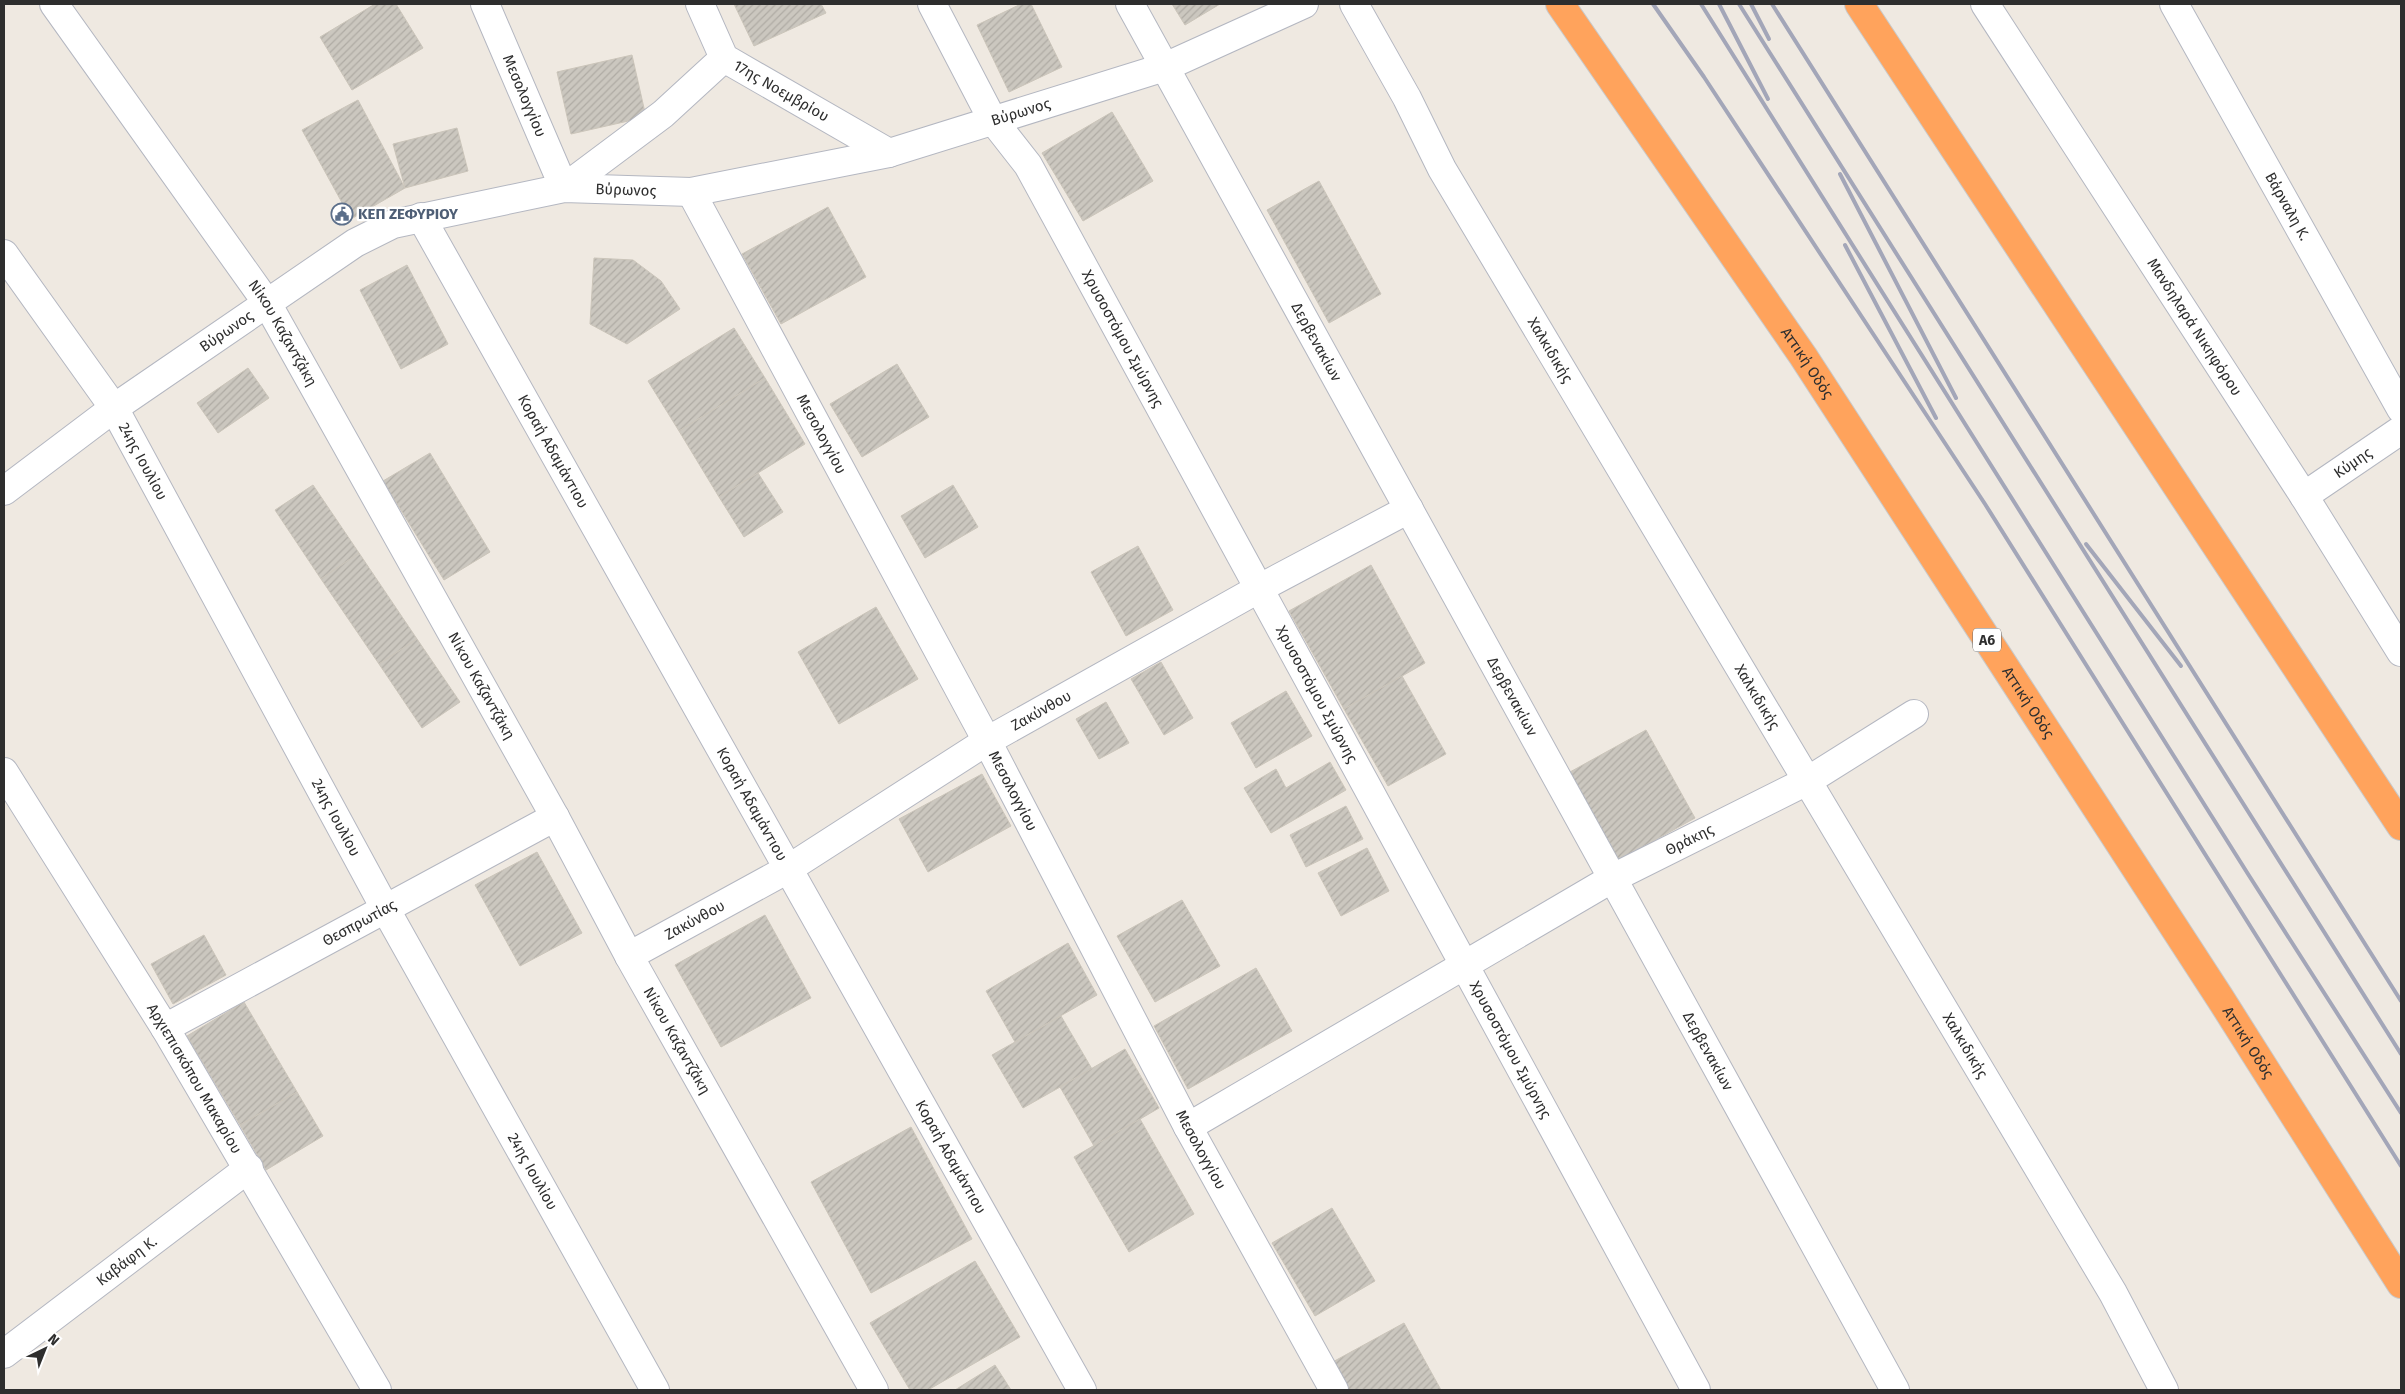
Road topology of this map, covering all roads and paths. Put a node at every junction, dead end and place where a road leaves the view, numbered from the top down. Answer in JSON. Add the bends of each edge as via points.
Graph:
{"nodes":[{"id":1,"x":54,"y":4,"type":"edge"},
{"id":2,"x":485,"y":4,"type":"edge"},
{"id":3,"x":700,"y":4,"type":"edge"},
{"id":4,"x":932,"y":4,"type":"edge"},
{"id":5,"x":1130,"y":4,"type":"edge"},
{"id":6,"x":1304,"y":4,"type":"edge"},
{"id":7,"x":1354,"y":4,"type":"edge"},
{"id":8,"x":1560,"y":4,"type":"edge"},
{"id":9,"x":1859,"y":4,"type":"edge"},
{"id":10,"x":1985,"y":4,"type":"edge"},
{"id":11,"x":2174,"y":4,"type":"edge"},
{"id":12,"x":724,"y":58,"type":"junction"},
{"id":13,"x":1165,"y":67,"type":"junction"},
{"id":14,"x":992,"y":120,"type":"junction"},
{"id":15,"x":889,"y":153,"type":"junction"},
{"id":16,"x":564,"y":188,"type":"junction"},
{"id":17,"x":691,"y":192,"type":"junction"},
{"id":18,"x":421,"y":217,"type":"junction"},
{"id":19,"x":4,"y":254,"type":"edge"},
{"id":20,"x":267,"y":303,"type":"junction"},
{"id":21,"x":114,"y":408,"type":"junction"},
{"id":22,"x":2401,"y":409,"type":"edge"},
{"id":23,"x":2401,"y":430,"type":"edge"},
{"id":24,"x":4,"y":491,"type":"edge"},
{"id":25,"x":2304,"y":496,"type":"junction"},
{"id":26,"x":1409,"y":509,"type":"junction"},
{"id":27,"x":1260,"y":588,"type":"junction"},
{"id":28,"x":2401,"y":652,"type":"edge"},
{"id":29,"x":1914,"y":714,"type":"dead end"},
{"id":30,"x":987,"y":741,"type":"junction"},
{"id":31,"x":4,"y":772,"type":"edge"},
{"id":32,"x":1809,"y":780,"type":"junction"},
{"id":33,"x":555,"y":817,"type":"junction"},
{"id":34,"x":2401,"y":826,"type":"edge"},
{"id":35,"x":788,"y":869,"type":"junction"},
{"id":36,"x":1612,"y":878,"type":"junction"},
{"id":37,"x":386,"y":910,"type":"junction"},
{"id":38,"x":629,"y":956,"type":"junction"},
{"id":39,"x":1463,"y":964,"type":"junction"},
{"id":40,"x":165,"y":1028,"type":"junction"},
{"id":41,"x":1188,"y":1127,"type":"junction"},
{"id":42,"x":248,"y":1168,"type":"junction"},
{"id":43,"x":2401,"y":1284,"type":"edge"},
{"id":44,"x":4,"y":1354,"type":"edge"},
{"id":45,"x":377,"y":1390,"type":"edge"},
{"id":46,"x":655,"y":1390,"type":"edge"},
{"id":47,"x":874,"y":1390,"type":"edge"},
{"id":48,"x":1082,"y":1390,"type":"edge"},
{"id":49,"x":1334,"y":1390,"type":"edge"},
{"id":50,"x":1696,"y":1390,"type":"edge"},
{"id":51,"x":1895,"y":1390,"type":"edge"},
{"id":52,"x":2164,"y":1390,"type":"edge"}],
"edges":[{"from":1,"to":20,"type":"street","name":"Νίκου Καζαντζάκη"},
{"from":2,"to":16,"type":"street","name":"Μεσολογγίου"},
{"from":3,"to":12,"type":"street","name":"17ης Νοεμβρίου"},
{"from":4,"to":14,"type":"street","name":"Χρυσοστόμου Σμύρνης"},
{"from":5,"to":13,"type":"street","name":"Δερβενακίων"},
{"from":6,"to":13,"type":"street","name":"Βύρωνος"},
{"from":7,"to":32,"type":"street","name":"Χαλκιδικής","via":[[1447,177]]},
{"from":8,"to":43,"type":"highway","name":"Αττική Οδός","number":"Α6","via":[[1809,364]]},
{"from":9,"to":34,"type":"highway"},
{"from":10,"to":25,"type":"street","name":"Μανδηλαρά Νικηφόρου"},
{"from":11,"to":22,"type":"street","name":"Βάρναλη Κ."},
{"from":12,"to":15,"type":"street","name":"17ης Νοεμβρίου"},
{"from":12,"to":16,"type":"street","via":[[664,114]]},
{"from":13,"to":14,"type":"street","name":"Βύρωνος"},
{"from":13,"to":26,"type":"street","name":"Δερβενακίων"},
{"from":14,"to":15,"type":"street","name":"Βύρωνος"},
{"from":14,"to":27,"type":"street","name":"Χρυσοστόμου Σμύρνης","via":[[1028,165]]},
{"from":15,"to":17,"type":"street","name":"Βύρωνος"},
{"from":16,"to":17,"type":"street","name":"Βύρωνος"},
{"from":16,"to":18,"type":"street","name":"Βύρωνος"},
{"from":17,"to":30,"type":"street","name":"Μεσολογγίου"},
{"from":18,"to":20,"type":"street","name":"Βύρωνος","via":[[393,224],[354,243]]},
{"from":18,"to":35,"type":"street","name":"Κοραή Αδαμάντιου"},
{"from":19,"to":21,"type":"street","name":"24ης Ιουλίου"},
{"from":20,"to":21,"type":"street","name":"Βύρωνος"},
{"from":20,"to":33,"type":"street","name":"Νίκου Καζαντζάκη"},
{"from":21,"to":24,"type":"street","name":"Βύρωνος"},
{"from":21,"to":37,"type":"street","name":"24ης Ιουλίου"},
{"from":23,"to":25,"type":"street","name":"Κύμης"},
{"from":25,"to":28,"type":"street","name":"Μανδηλαρά Νικηφόρου"},
{"from":26,"to":27,"type":"street","name":"Ζακύνθου"},
{"from":26,"to":36,"type":"street","name":"Δερβενακίων"},
{"from":27,"to":30,"type":"street","name":"Ζακύνθου"},
{"from":27,"to":39,"type":"street","name":"Χρυσοστόμου Σμύρνης"},
{"from":29,"to":32,"type":"street","name":"Θράκης"},
{"from":30,"to":35,"type":"street","name":"Ζακύνθου"},
{"from":30,"to":41,"type":"street","name":"Μεσολογγίου"},
{"from":31,"to":40,"type":"street","name":"Αρχιεπισκόπου Μακαρίου"},
{"from":32,"to":36,"type":"street","name":"Θράκης"},
{"from":32,"to":52,"type":"street","name":"Χαλκιδικής","via":[[2113,1293]]},
{"from":33,"to":37,"type":"street","name":"Θεσπρωτίας"},
{"from":33,"to":38,"type":"street","name":"Νίκου Καζαντζάκη"},
{"from":35,"to":38,"type":"street","name":"Ζακύνθου"},
{"from":35,"to":48,"type":"street","name":"Κοραή Αδαμάντιου"},
{"from":36,"to":39,"type":"street","name":"Θράκης"},
{"from":36,"to":51,"type":"street","name":"Δερβενακίων"},
{"from":37,"to":40,"type":"street","name":"Θεσπρωτίας"},
{"from":37,"to":46,"type":"street","name":"24ης Ιουλίου"},
{"from":38,"to":47,"type":"street","name":"Νίκου Καζαντζάκη"},
{"from":39,"to":41,"type":"street","name":"Θράκης"},
{"from":39,"to":50,"type":"street","name":"Χρυσοστόμου Σμύρνης"},
{"from":40,"to":42,"type":"street","name":"Αρχιεπισκόπου Μακαρίου"},
{"from":41,"to":49,"type":"street","name":"Μεσολογγίου"},
{"from":42,"to":44,"type":"street","name":"Καβάφη Κ."},
{"from":42,"to":45,"type":"street","name":"Αρχιεπισκόπου Μακαρίου"}]}
